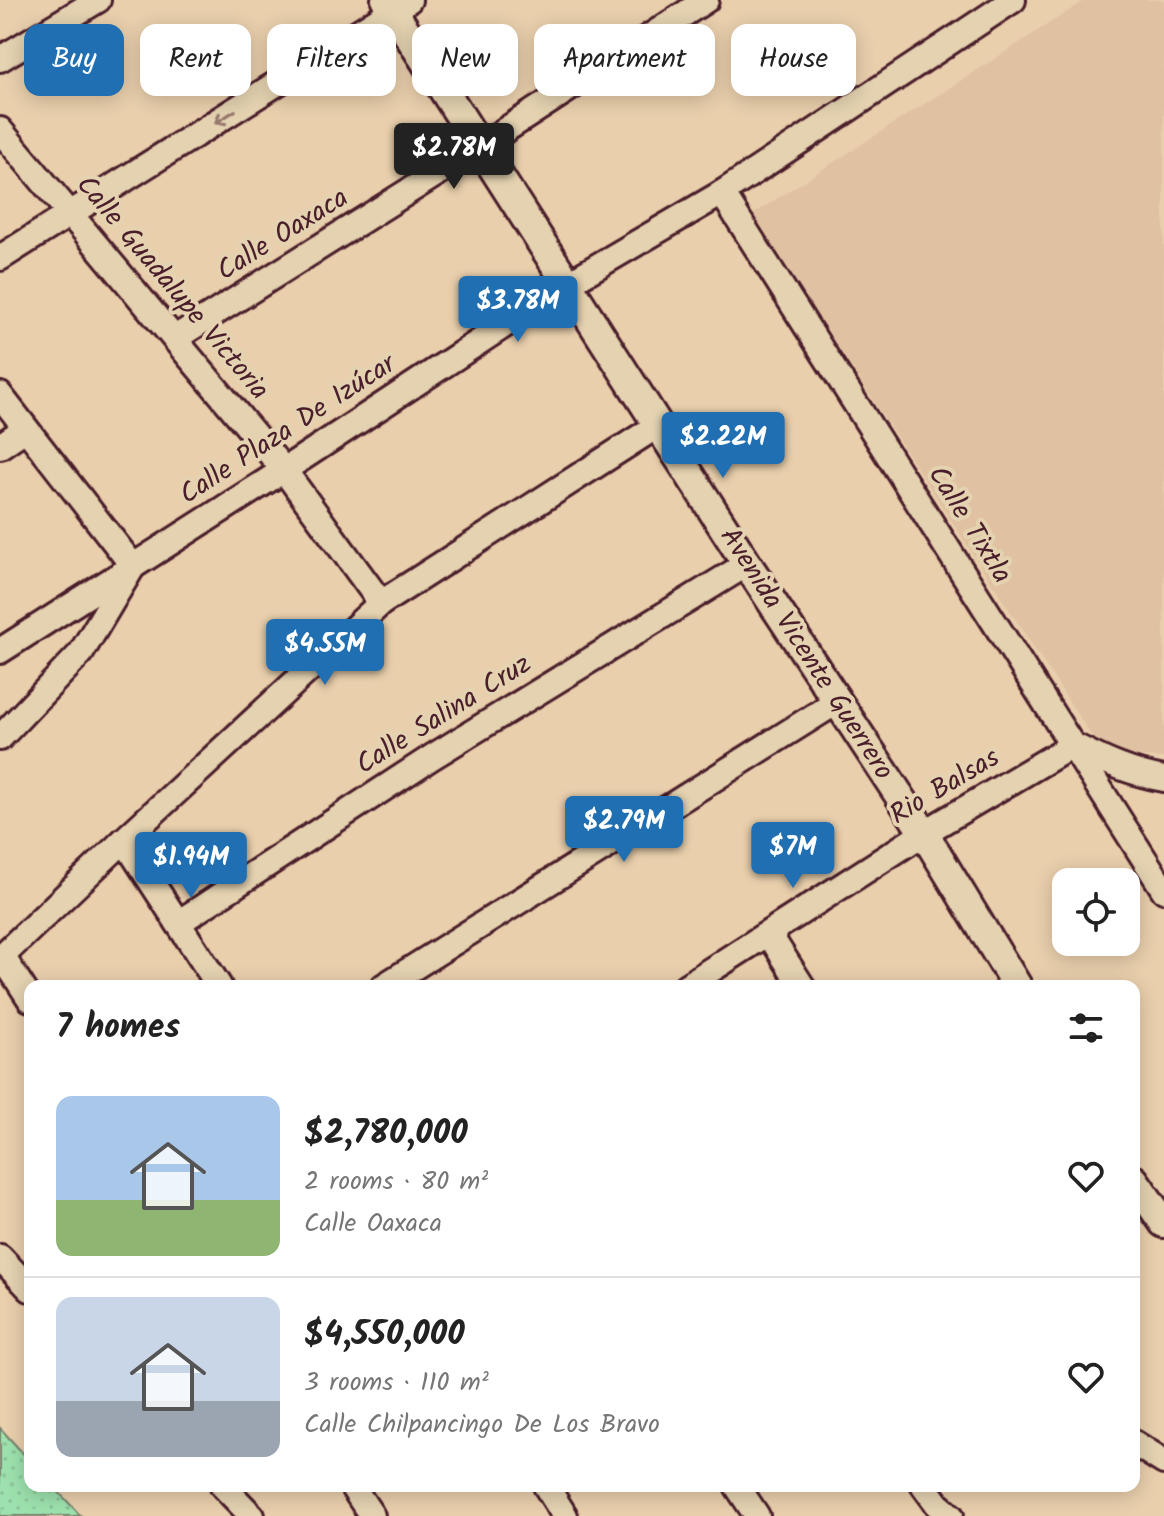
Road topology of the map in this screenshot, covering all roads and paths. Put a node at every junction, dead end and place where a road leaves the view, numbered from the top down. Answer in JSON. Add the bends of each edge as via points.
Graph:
{"nodes":[{"id":1,"x":98,"y":0,"type":"edge"},
{"id":2,"x":706,"y":0,"type":"edge"},
{"id":3,"x":396,"y":3,"type":"edge"},
{"id":4,"x":997,"y":4,"type":"edge"},
{"id":5,"x":0,"y":59,"type":"edge"},
{"id":6,"x":0,"y":130,"type":"edge"},
{"id":7,"x":479,"y":147,"type":"junction"},
{"id":8,"x":722,"y":193,"type":"junction"},
{"id":9,"x":70,"y":215,"type":"junction"},
{"id":10,"x":0,"y":258,"type":"edge"},
{"id":11,"x":567,"y":284,"type":"junction"},
{"id":12,"x":175,"y":338,"type":"junction"},
{"id":13,"x":0,"y":395,"type":"edge"},
{"id":14,"x":657,"y":426,"type":"junction"},
{"id":15,"x":25,"y":429,"type":"junction"},
{"id":16,"x":0,"y":446,"type":"edge"},
{"id":17,"x":284,"y":470,"type":"junction"},
{"id":18,"x":747,"y":564,"type":"junction"},
{"id":19,"x":133,"y":566,"type":"junction"},
{"id":20,"x":381,"y":603,"type":"junction"},
{"id":21,"x":0,"y":651,"type":"edge"},
{"id":22,"x":838,"y":701,"type":"junction"},
{"id":23,"x":0,"y":738,"type":"edge"},
{"id":24,"x":1073,"y":745,"type":"junction"},
{"id":25,"x":1164,"y":779,"type":"edge"},
{"id":26,"x":924,"y":833,"type":"junction"},
{"id":27,"x":124,"y":840,"type":"junction"},
{"id":28,"x":1164,"y":890,"type":"edge"},
{"id":29,"x":178,"y":923,"type":"junction"},
{"id":30,"x":769,"y":934,"type":"junction"},
{"id":31,"x":1,"y":957,"type":"edge"},
{"id":32,"x":215,"y":980,"type":"edge"},
{"id":33,"x":394,"y":980,"type":"edge"},
{"id":34,"x":696,"y":980,"type":"edge"},
{"id":35,"x":798,"y":980,"type":"edge"},
{"id":36,"x":1013,"y":980,"type":"edge"},
{"id":37,"x":24,"y":990,"type":"edge"},
{"id":38,"x":1140,"y":1189,"type":"edge"},
{"id":39,"x":1164,"y":1223,"type":"edge"},
{"id":40,"x":0,"y":1257,"type":"edge"},
{"id":41,"x":24,"y":1283,"type":"edge"},
{"id":42,"x":1140,"y":1447,"type":"edge"},
{"id":43,"x":1164,"y":1462,"type":"edge"},
{"id":44,"x":229,"y":1492,"type":"edge"},
{"id":45,"x":356,"y":1492,"type":"edge"},
{"id":46,"x":550,"y":1492,"type":"edge"},
{"id":47,"x":741,"y":1492,"type":"edge"},
{"id":48,"x":928,"y":1492,"type":"edge"},
{"id":49,"x":252,"y":1516,"type":"edge"},
{"id":50,"x":372,"y":1516,"type":"edge"},
{"id":51,"x":565,"y":1516,"type":"edge"},
{"id":52,"x":757,"y":1516,"type":"edge"},
{"id":53,"x":951,"y":1516,"type":"edge"}],
"edges":[{"from":1,"to":5,"type":"street"},
{"from":2,"to":7,"type":"street","name":"Calle Oaxaca"},
{"from":3,"to":7,"type":"street","name":"Avenida Vicente Guerrero"},
{"from":3,"to":9,"type":"street","one_way":true},
{"from":4,"to":8,"type":"street","name":"Calle Plaza De Izúcar"},
{"from":6,"to":9,"type":"street","name":"Calle Guadalupe Victoria"},
{"from":7,"to":11,"type":"street","name":"Avenida Vicente Guerrero"},
{"from":7,"to":12,"type":"street","name":"Calle Oaxaca"},
{"from":8,"to":11,"type":"street","name":"Calle Plaza De Izúcar"},
{"from":8,"to":24,"type":"street","name":"Calle Tixtla"},
{"from":9,"to":10,"type":"street"},
{"from":9,"to":12,"type":"street","name":"Calle Guadalupe Victoria"},
{"from":11,"to":14,"type":"street","name":"Avenida Vicente Guerrero"},
{"from":11,"to":17,"type":"street","name":"Calle Plaza De Izúcar"},
{"from":12,"to":17,"type":"street","name":"Calle Guadalupe Victoria"},
{"from":13,"to":15,"type":"street"},
{"from":14,"to":18,"type":"street","name":"Avenida Vicente Guerrero"},
{"from":14,"to":20,"type":"street"},
{"from":15,"to":16,"type":"street"},
{"from":15,"to":19,"type":"street"},
{"from":17,"to":19,"type":"street","name":"Calle Plaza De Izúcar"},
{"from":17,"to":20,"type":"street","name":"Calle Guadalupe Victoria"},
{"from":18,"to":22,"type":"street","name":"Avenida Vicente Guerrero"},
{"from":18,"to":29,"type":"street","name":"Calle Salina Cruz","via":[[432,757]]},
{"from":19,"to":21,"type":"street","name":"Calle Plaza De Izúcar"},
{"from":19,"to":23,"type":"street","via":[[81,653]]},
{"from":20,"to":27,"type":"street"},
{"from":22,"to":26,"type":"street","name":"Avenida Vicente Guerrero"},
{"from":22,"to":33,"type":"street"},
{"from":24,"to":25,"type":"street","via":[[1138,774]]},
{"from":24,"to":26,"type":"street","name":"Rio Balsas"},
{"from":24,"to":28,"type":"street","name":"Calle Tixtla"},
{"from":26,"to":30,"type":"street","name":"Rio Balsas"},
{"from":26,"to":36,"type":"street","name":"Avenida Vicente Guerrero"},
{"from":27,"to":29,"type":"street"},
{"from":27,"to":31,"type":"street"},
{"from":29,"to":32,"type":"street"},
{"from":30,"to":34,"type":"street","name":"Rio Balsas"},
{"from":30,"to":35,"type":"street"},
{"from":31,"to":37,"type":"street"},
{"from":38,"to":39,"type":"street"},
{"from":40,"to":41,"type":"street"},
{"from":42,"to":43,"type":"street"},
{"from":44,"to":49,"type":"street"},
{"from":45,"to":50,"type":"street"},
{"from":46,"to":51,"type":"street"},
{"from":47,"to":52,"type":"street"},
{"from":48,"to":53,"type":"street"}]}
